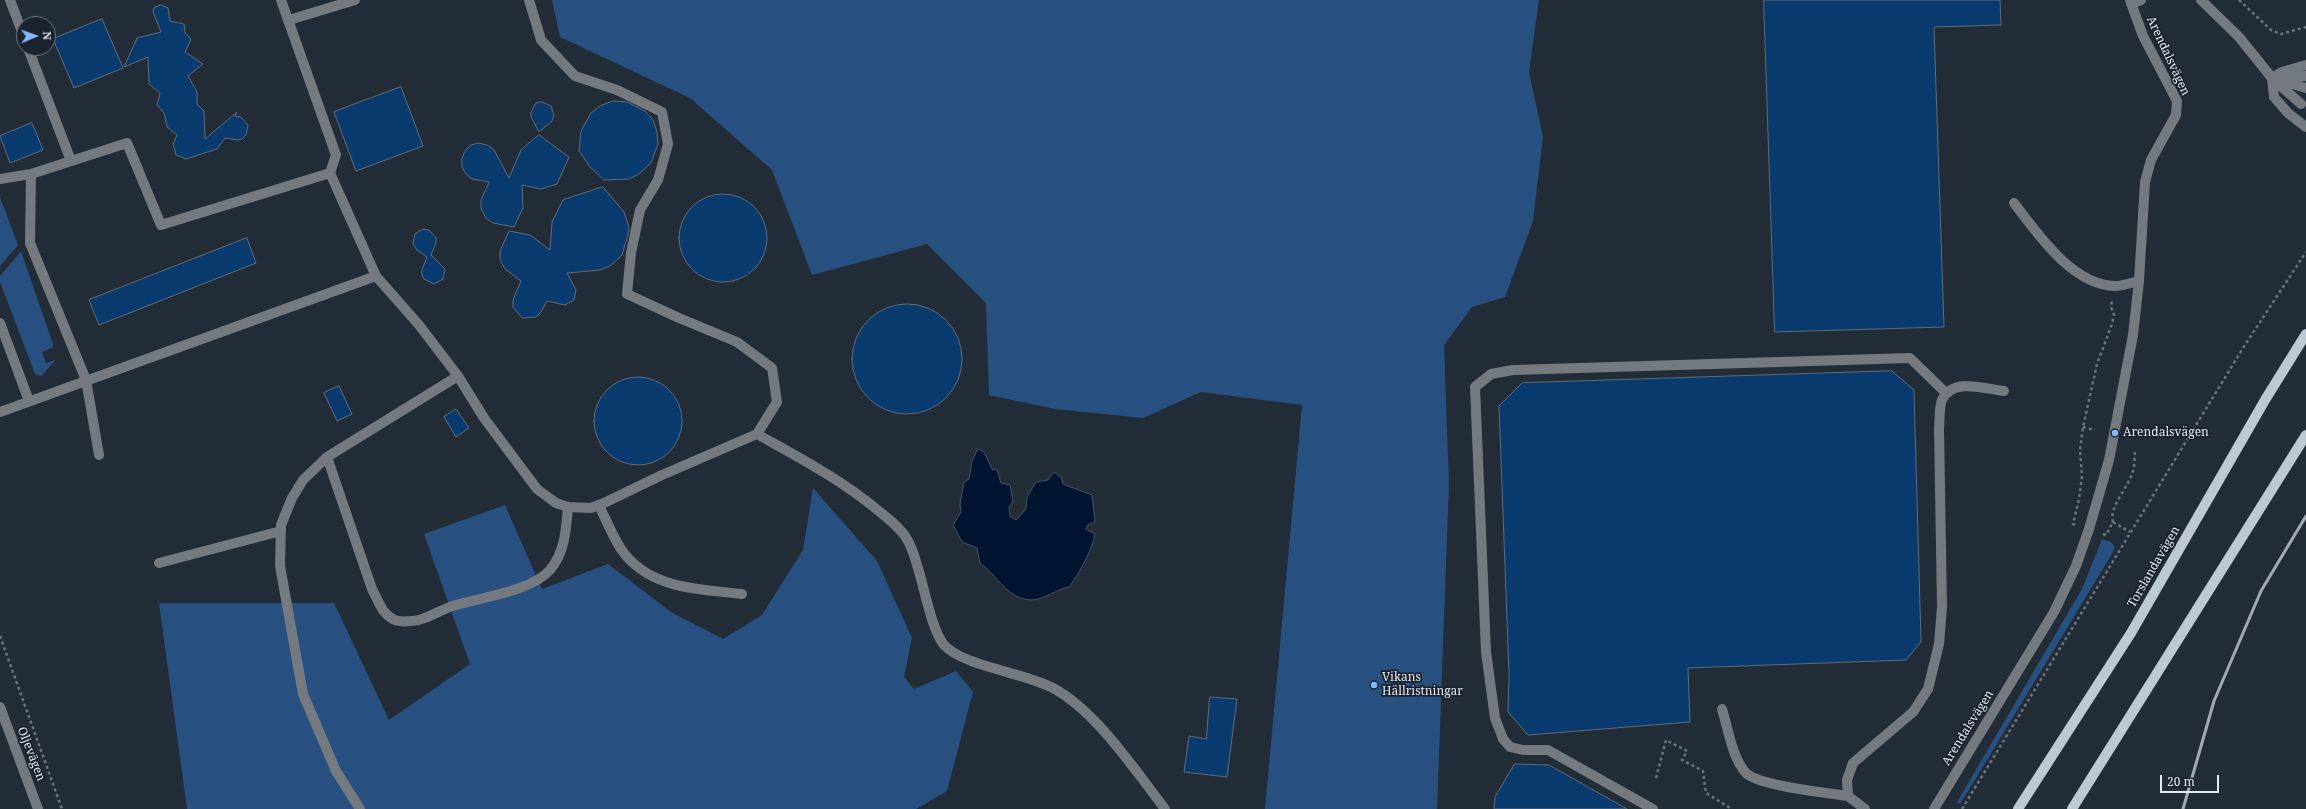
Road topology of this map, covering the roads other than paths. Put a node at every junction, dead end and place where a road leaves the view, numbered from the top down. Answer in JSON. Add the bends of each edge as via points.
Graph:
{"nodes":[{"id":1,"x":10,"y":0,"type":"edge"},
{"id":2,"x":281,"y":0,"type":"edge"},
{"id":3,"x":355,"y":0,"type":"edge"},
{"id":4,"x":529,"y":0,"type":"edge"},
{"id":5,"x":2141,"y":0,"type":"edge"},
{"id":6,"x":2201,"y":0,"type":"edge"},
{"id":7,"x":2130,"y":2,"type":"edge"},
{"id":8,"x":16,"y":16,"type":"edge"},
{"id":9,"x":289,"y":20,"type":"junction"},
{"id":10,"x":31,"y":56,"type":"edge"},
{"id":11,"x":2306,"y":65,"type":"edge"},
{"id":12,"x":2306,"y":76,"type":"edge"},
{"id":13,"x":2272,"y":78,"type":"junction"},
{"id":14,"x":2306,"y":88,"type":"edge"},
{"id":15,"x":2301,"y":104,"type":"dead end"},
{"id":16,"x":2306,"y":127,"type":"edge"},
{"id":17,"x":71,"y":161,"type":"junction"},
{"id":18,"x":330,"y":172,"type":"junction"},
{"id":19,"x":31,"y":174,"type":"junction"},
{"id":20,"x":0,"y":179,"type":"edge"},
{"id":21,"x":2014,"y":203,"type":"dead end"},
{"id":22,"x":376,"y":276,"type":"junction"},
{"id":23,"x":2139,"y":281,"type":"junction"},
{"id":24,"x":0,"y":323,"type":"edge"},
{"id":25,"x":2306,"y":334,"type":"edge"},
{"id":26,"x":458,"y":376,"type":"junction"},
{"id":27,"x":86,"y":380,"type":"junction"},
{"id":28,"x":2004,"y":391,"type":"dead end"},
{"id":29,"x":1946,"y":393,"type":"junction"},
{"id":30,"x":29,"y":401,"type":"junction"},
{"id":31,"x":0,"y":412,"type":"edge"},
{"id":32,"x":757,"y":434,"type":"junction"},
{"id":33,"x":2306,"y":435,"type":"edge"},
{"id":34,"x":99,"y":455,"type":"dead end"},
{"id":35,"x":327,"y":457,"type":"junction"},
{"id":36,"x":599,"y":505,"type":"junction"},
{"id":37,"x":568,"y":507,"type":"junction"},
{"id":38,"x":281,"y":531,"type":"junction"},
{"id":39,"x":159,"y":563,"type":"dead end"},
{"id":40,"x":742,"y":594,"type":"dead end"},
{"id":41,"x":0,"y":707,"type":"edge"},
{"id":42,"x":1722,"y":709,"type":"dead end"},
{"id":43,"x":1848,"y":796,"type":"junction"},
{"id":44,"x":38,"y":809,"type":"edge"},
{"id":45,"x":360,"y":809,"type":"edge"},
{"id":46,"x":1165,"y":809,"type":"edge"},
{"id":47,"x":1653,"y":809,"type":"edge"},
{"id":48,"x":1865,"y":809,"type":"edge"},
{"id":49,"x":1934,"y":809,"type":"edge"},
{"id":50,"x":2018,"y":809,"type":"edge"},
{"id":51,"x":2072,"y":809,"type":"edge"}],
"edges":[{"from":1,"to":8,"type":"street"},
{"from":2,"to":9,"type":"street"},
{"from":3,"to":9,"type":"street"},
{"from":4,"to":32,"type":"street","via":[[541,40],[575,76],[617,90],[662,112],[668,144],[658,180],[640,210],[627,294],[737,342],[772,368],[777,402]]},
{"from":5,"to":7,"type":"street","name":"Arendalsvägen"},
{"from":6,"to":13,"type":"street","via":[[2239,37]]},
{"from":7,"to":23,"type":"street","name":"Arendalsvägen","via":[[2143,36],[2177,100],[2176,115],[2151,160],[2145,182]]},
{"from":9,"to":18,"type":"street","via":[[336,155]]},
{"from":10,"to":17,"type":"street"},
{"from":11,"to":13,"type":"street","via":[[2282,72]]},
{"from":12,"to":13,"type":"street"},
{"from":13,"to":14,"type":"street"},
{"from":13,"to":15,"type":"street"},
{"from":13,"to":16,"type":"street","via":[[2274,98]]},
{"from":17,"to":18,"type":"street","via":[[127,143],[162,225]]},
{"from":17,"to":19,"type":"street"},
{"from":18,"to":22,"type":"street"},
{"from":19,"to":20,"type":"street"},
{"from":19,"to":27,"type":"street","via":[[30,243]]},
{"from":21,"to":23,"type":"street","via":[[2045,246],[2076,272],[2114,286]]},
{"from":22,"to":26,"type":"street","via":[[419,325]]},
{"from":22,"to":27,"type":"street"},
{"from":23,"to":49,"type":"street","name":"Arendalsvägen","via":[[2115,433],[2089,529],[2076,566],[2054,612]]},
{"from":24,"to":30,"type":"street"},
{"from":25,"to":50,"type":"main road","name":"Torslandavägen","via":[[2265,400],[2131,633]]},
{"from":26,"to":35,"type":"street"},
{"from":26,"to":37,"type":"street","via":[[484,418],[537,489],[556,503]]},
{"from":27,"to":30,"type":"street"},
{"from":27,"to":34,"type":"street"},
{"from":28,"to":29,"type":"street","via":[[1962,385]]},
{"from":29,"to":43,"type":"street","via":[[1941,401],[1940,428],[1940,644],[1928,689],[1913,712],[1853,764],[1847,780]]},
{"from":29,"to":47,"type":"street","via":[[1910,358],[1512,370],[1491,374],[1475,387],[1486,652],[1495,718],[1502,739],[1510,747],[1548,750]]},
{"from":30,"to":31,"type":"street"},
{"from":32,"to":36,"type":"street"},
{"from":32,"to":46,"type":"street","via":[[854,490],[892,522],[910,543],[936,632],[944,645],[957,655],[1037,680],[1079,705]]},
{"from":33,"to":51,"type":"main road"},
{"from":35,"to":37,"type":"street","via":[[372,589],[388,616],[403,622],[420,620],[453,606],[509,590],[542,577],[550,570],[561,552]]},
{"from":35,"to":38,"type":"street","via":[[303,480],[292,498]]},
{"from":36,"to":37,"type":"street","via":[[591,508]]},
{"from":36,"to":40,"type":"street","via":[[621,550],[645,573],[682,587]]},
{"from":38,"to":39,"type":"street"},
{"from":38,"to":45,"type":"street","via":[[280,566],[303,694],[336,771]]},
{"from":41,"to":44,"type":"street","name":"Oljevägen"},
{"from":42,"to":43,"type":"street","via":[[1737,756],[1746,773],[1761,781]]},
{"from":43,"to":48,"type":"street"}]}
